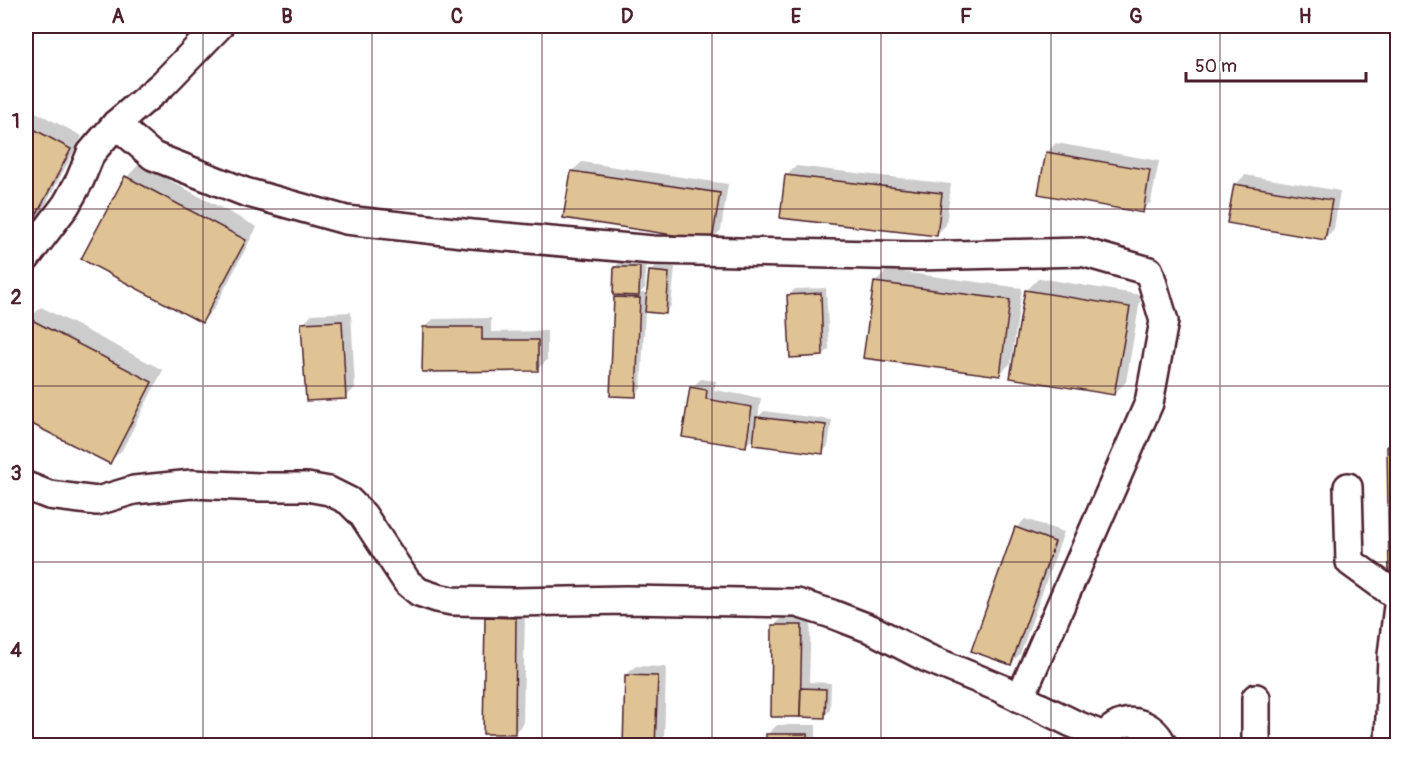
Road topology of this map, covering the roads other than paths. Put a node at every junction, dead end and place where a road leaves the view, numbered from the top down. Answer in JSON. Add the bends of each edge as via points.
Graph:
{"nodes":[{"id":1,"x":219,"y":26,"type":"edge"},
{"id":2,"x":117,"y":124,"type":"junction"},
{"id":3,"x":26,"y":258,"type":"edge"},
{"id":4,"x":26,"y":486,"type":"edge"},
{"id":5,"x":1348,"y":487,"type":"dead end"},
{"id":6,"x":1398,"y":597,"type":"edge"},
{"id":7,"x":1398,"y":606,"type":"edge"},
{"id":8,"x":1020,"y":698,"type":"junction"},
{"id":9,"x":1256,"y":698,"type":"dead end"},
{"id":10,"x":1104,"y":741,"type":"edge"},
{"id":11,"x":1163,"y":746,"type":"edge"},
{"id":12,"x":1256,"y":746,"type":"edge"},
{"id":13,"x":1389,"y":746,"type":"edge"}],
"edges":[{"from":1,"to":2,"type":"street","via":[[163,84]]},
{"from":2,"to":3,"type":"street","via":[[92,153],[66,205]]},
{"from":2,"to":8,"type":"street","via":[[153,156],[245,192],[346,220],[653,250],[916,256],[1082,252],[1149,272],[1164,321],[1149,403]]},
{"from":4,"to":8,"type":"street","via":[[49,495],[97,501],[134,490],[192,484],[329,491],[363,515],[407,582],[419,592],[437,598],[797,603],[871,629]]},
{"from":5,"to":6,"type":"street","via":[[1350,562]]},
{"from":7,"to":13,"type":"street"},
{"from":8,"to":10,"type":"street"},
{"from":9,"to":12,"type":"street"},
{"from":10,"to":11,"type":"street","via":[[1113,729],[1131,722],[1150,728]]}]}
